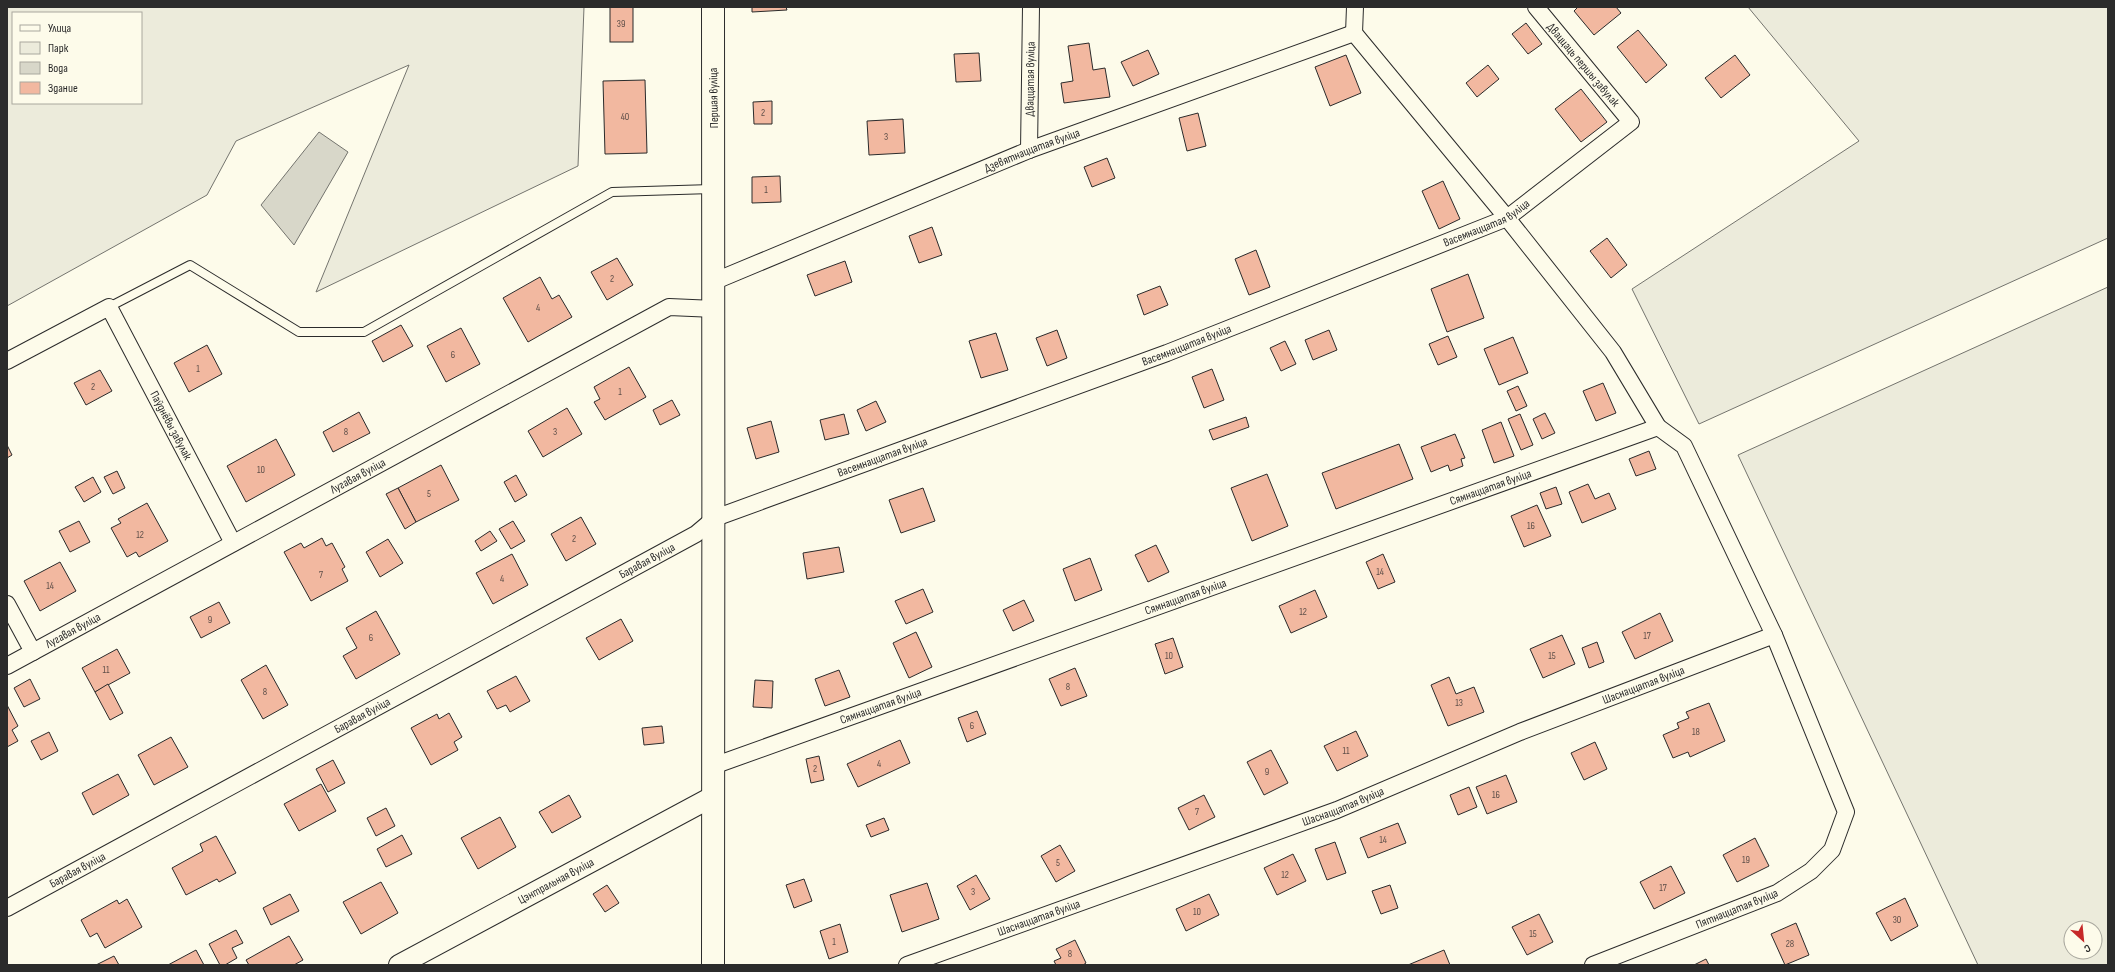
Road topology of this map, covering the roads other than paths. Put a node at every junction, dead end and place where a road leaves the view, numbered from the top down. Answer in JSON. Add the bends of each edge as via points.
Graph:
{"nodes":[{"id":1,"x":713,"y":7,"type":"edge"},
{"id":2,"x":1031,"y":7,"type":"edge"},
{"id":3,"x":1355,"y":7,"type":"edge"},
{"id":4,"x":1536,"y":7,"type":"edge"},
{"id":5,"x":1354,"y":33,"type":"junction"},
{"id":6,"x":1631,"y":122,"type":"joint"},
{"id":7,"x":1029,"y":150,"type":"junction"},
{"id":8,"x":715,"y":188,"type":"junction"},
{"id":9,"x":1507,"y":218,"type":"junction"},
{"id":10,"x":715,"y":281,"type":"junction"},
{"id":11,"x":109,"y":307,"type":"junction"},
{"id":12,"x":715,"y":309,"type":"junction"},
{"id":13,"x":7,"y":361,"type":"edge"},
{"id":14,"x":1658,"y":427,"type":"junction"},
{"id":15,"x":715,"y":518,"type":"junction"},
{"id":16,"x":233,"y":543,"type":"junction"},
{"id":17,"x":7,"y":604,"type":"edge"},
{"id":18,"x":1774,"y":635,"type":"junction"},
{"id":19,"x":33,"y":652,"type":"junction"},
{"id":20,"x":7,"y":666,"type":"edge"},
{"id":21,"x":712,"y":766,"type":"junction"},
{"id":22,"x":712,"y":797,"type":"junction"},
{"id":23,"x":7,"y":908,"type":"edge"},
{"id":24,"x":421,"y":960,"type":"edge"},
{"id":25,"x":399,"y":965,"type":"edge"},
{"id":26,"x":713,"y":965,"type":"edge"},
{"id":27,"x":907,"y":965,"type":"edge"},
{"id":28,"x":1593,"y":965,"type":"edge"}],
"edges":[{"from":1,"to":8,"type":"main road","name":"Першая вуліца"},
{"from":2,"to":7,"type":"street","name":"Дваццатая вуліца"},
{"from":3,"to":5,"type":"street"},
{"from":4,"to":6,"type":"street","name":"Дваццаць першы завулак"},
{"from":5,"to":7,"type":"street","name":"Дзевятнаццатая вуліца"},
{"from":5,"to":9,"type":"street"},
{"from":6,"to":9,"type":"street","name":"Васемнаццатая вуліца"},
{"from":7,"to":10,"type":"street","name":"Дзевятнаццатая вуліца"},
{"from":8,"to":10,"type":"main road","name":"Першая вуліца"},
{"from":8,"to":11,"type":"lane","via":[[612,192],[364,332],[299,332],[190,266]]},
{"from":9,"to":14,"type":"street","via":[[1613,352]]},
{"from":9,"to":15,"type":"street","name":"Васемнаццатая вуліца","via":[[1167,353]]},
{"from":10,"to":12,"type":"main road","name":"Першая вуліца"},
{"from":11,"to":13,"type":"street"},
{"from":11,"to":16,"type":"street","name":"Паўднёвы завулак"},
{"from":12,"to":15,"type":"main road","name":"Першая вуліца"},
{"from":12,"to":16,"type":"street","name":"Лугавая вуліца","via":[[669,307]]},
{"from":14,"to":18,"type":"street","via":[[1684,446]]},
{"from":14,"to":21,"type":"street","name":"Сямнаццатая вуліца"},
{"from":15,"to":21,"type":"main road","name":"Першая вуліца"},
{"from":15,"to":23,"type":"street","name":"Баравая вуліца","via":[[696,534]]},
{"from":16,"to":19,"type":"street","name":"Лугавая вуліца"},
{"from":17,"to":19,"type":"street"},
{"from":18,"to":27,"type":"street","name":"Шаснаццатая вуліца","via":[[1520,732],[1337,810]]},
{"from":18,"to":28,"type":"street","name":"Пятнаццатая вуліца","via":[[1846,812],[1832,850],[1811,871],[1777,893]]},
{"from":19,"to":20,"type":"street","name":"Лугавая вуліца"},
{"from":21,"to":22,"type":"main road","name":"Першая вуліца"},
{"from":22,"to":24,"type":"street","name":"Цэнтральная вуліца"},
{"from":22,"to":26,"type":"main road","name":"Першая вуліца"},
{"from":24,"to":25,"type":"street","name":"Цэнтральная вуліца"}]}
